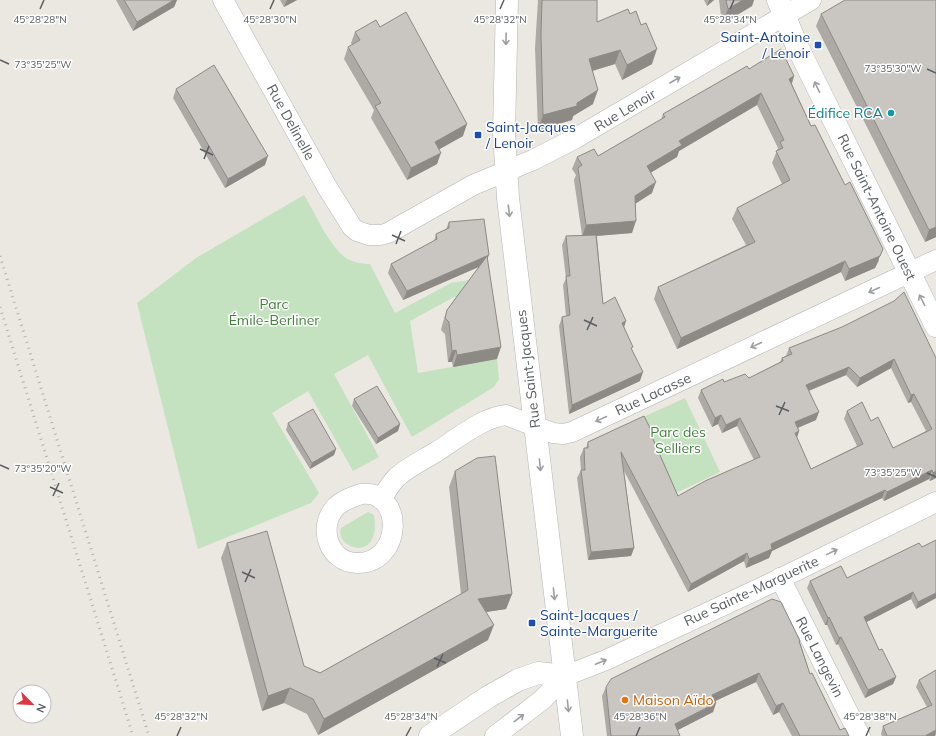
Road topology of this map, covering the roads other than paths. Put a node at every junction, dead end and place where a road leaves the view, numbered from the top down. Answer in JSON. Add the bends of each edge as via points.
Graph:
{"nodes":[{"id":1,"x":223,"y":0,"type":"edge"},
{"id":2,"x":507,"y":0,"type":"edge"},
{"id":3,"x":811,"y":0,"type":"edge"},
{"id":4,"x":781,"y":8,"type":"edge"},
{"id":5,"x":506,"y":172,"type":"junction"},
{"id":6,"x":369,"y":235,"type":"joint"},
{"id":7,"x":936,"y":260,"type":"edge"},
{"id":8,"x":909,"y":273,"type":"junction"},
{"id":9,"x":936,"y":326,"type":"edge"},
{"id":10,"x":535,"y":426,"type":"junction"},
{"id":11,"x":381,"y":499,"type":"dead end"},
{"id":12,"x":936,"y":502,"type":"edge"},
{"id":13,"x":780,"y":578,"type":"junction"},
{"id":14,"x":564,"y":676,"type":"junction"},
{"id":15,"x":430,"y":736,"type":"edge"},
{"id":16,"x":495,"y":736,"type":"edge"},
{"id":17,"x":572,"y":736,"type":"edge"},
{"id":18,"x":860,"y":736,"type":"edge"}],
"edges":[{"from":1,"to":6,"type":"street","name":"Rue Delinelle","via":[[327,187],[352,226],[357,231]]},
{"from":2,"to":5,"type":"main road","name":"Rue Saint-Jacques","one_way":true,"via":[[504,133]]},
{"from":3,"to":4,"type":"street","name":"Rue Lenoir"},
{"from":5,"to":4,"type":"street","name":"Rue Lenoir","one_way":true,"via":[[576,138]]},
{"from":8,"to":4,"type":"main road","name":"Rue Saint-Antoine Ouest","one_way":true,"via":[[800,53]]},
{"from":5,"to":6,"type":"street","name":"Rue Lenoir","via":[[473,185],[388,233]]},
{"from":5,"to":10,"type":"main road","name":"Rue Saint-Jacques","one_way":true},
{"from":7,"to":8,"type":"street","name":"Rue Lacasse"},
{"from":9,"to":8,"type":"main road","name":"Rue Saint-Antoine Ouest","one_way":true},
{"from":8,"to":10,"type":"street","name":"Rue Lacasse","one_way":true,"via":[[572,432],[553,433]]},
{"from":10,"to":11,"type":"street","name":"Rue Lacasse","via":[[506,415],[486,422],[404,472],[392,482]]},
{"from":10,"to":14,"type":"main road","name":"Rue Saint-Jacques","one_way":true},
{"from":13,"to":12,"type":"street","name":"Rue Sainte-Marguerite","one_way":true},
{"from":14,"to":13,"type":"street","name":"Rue Sainte-Marguerite","one_way":true,"via":[[606,660]]},
{"from":13,"to":18,"type":"street","name":"Rue Langevin"},
{"from":14,"to":15,"type":"main road","name":"Rue Sainte-Marguerite","via":[[538,673],[518,680]]},
{"from":16,"to":14,"type":"street","name":"Rue Sainte-Marguerite","one_way":true,"via":[[542,700]]},
{"from":14,"to":17,"type":"main road","name":"Rue Saint-Jacques","one_way":true}]}
